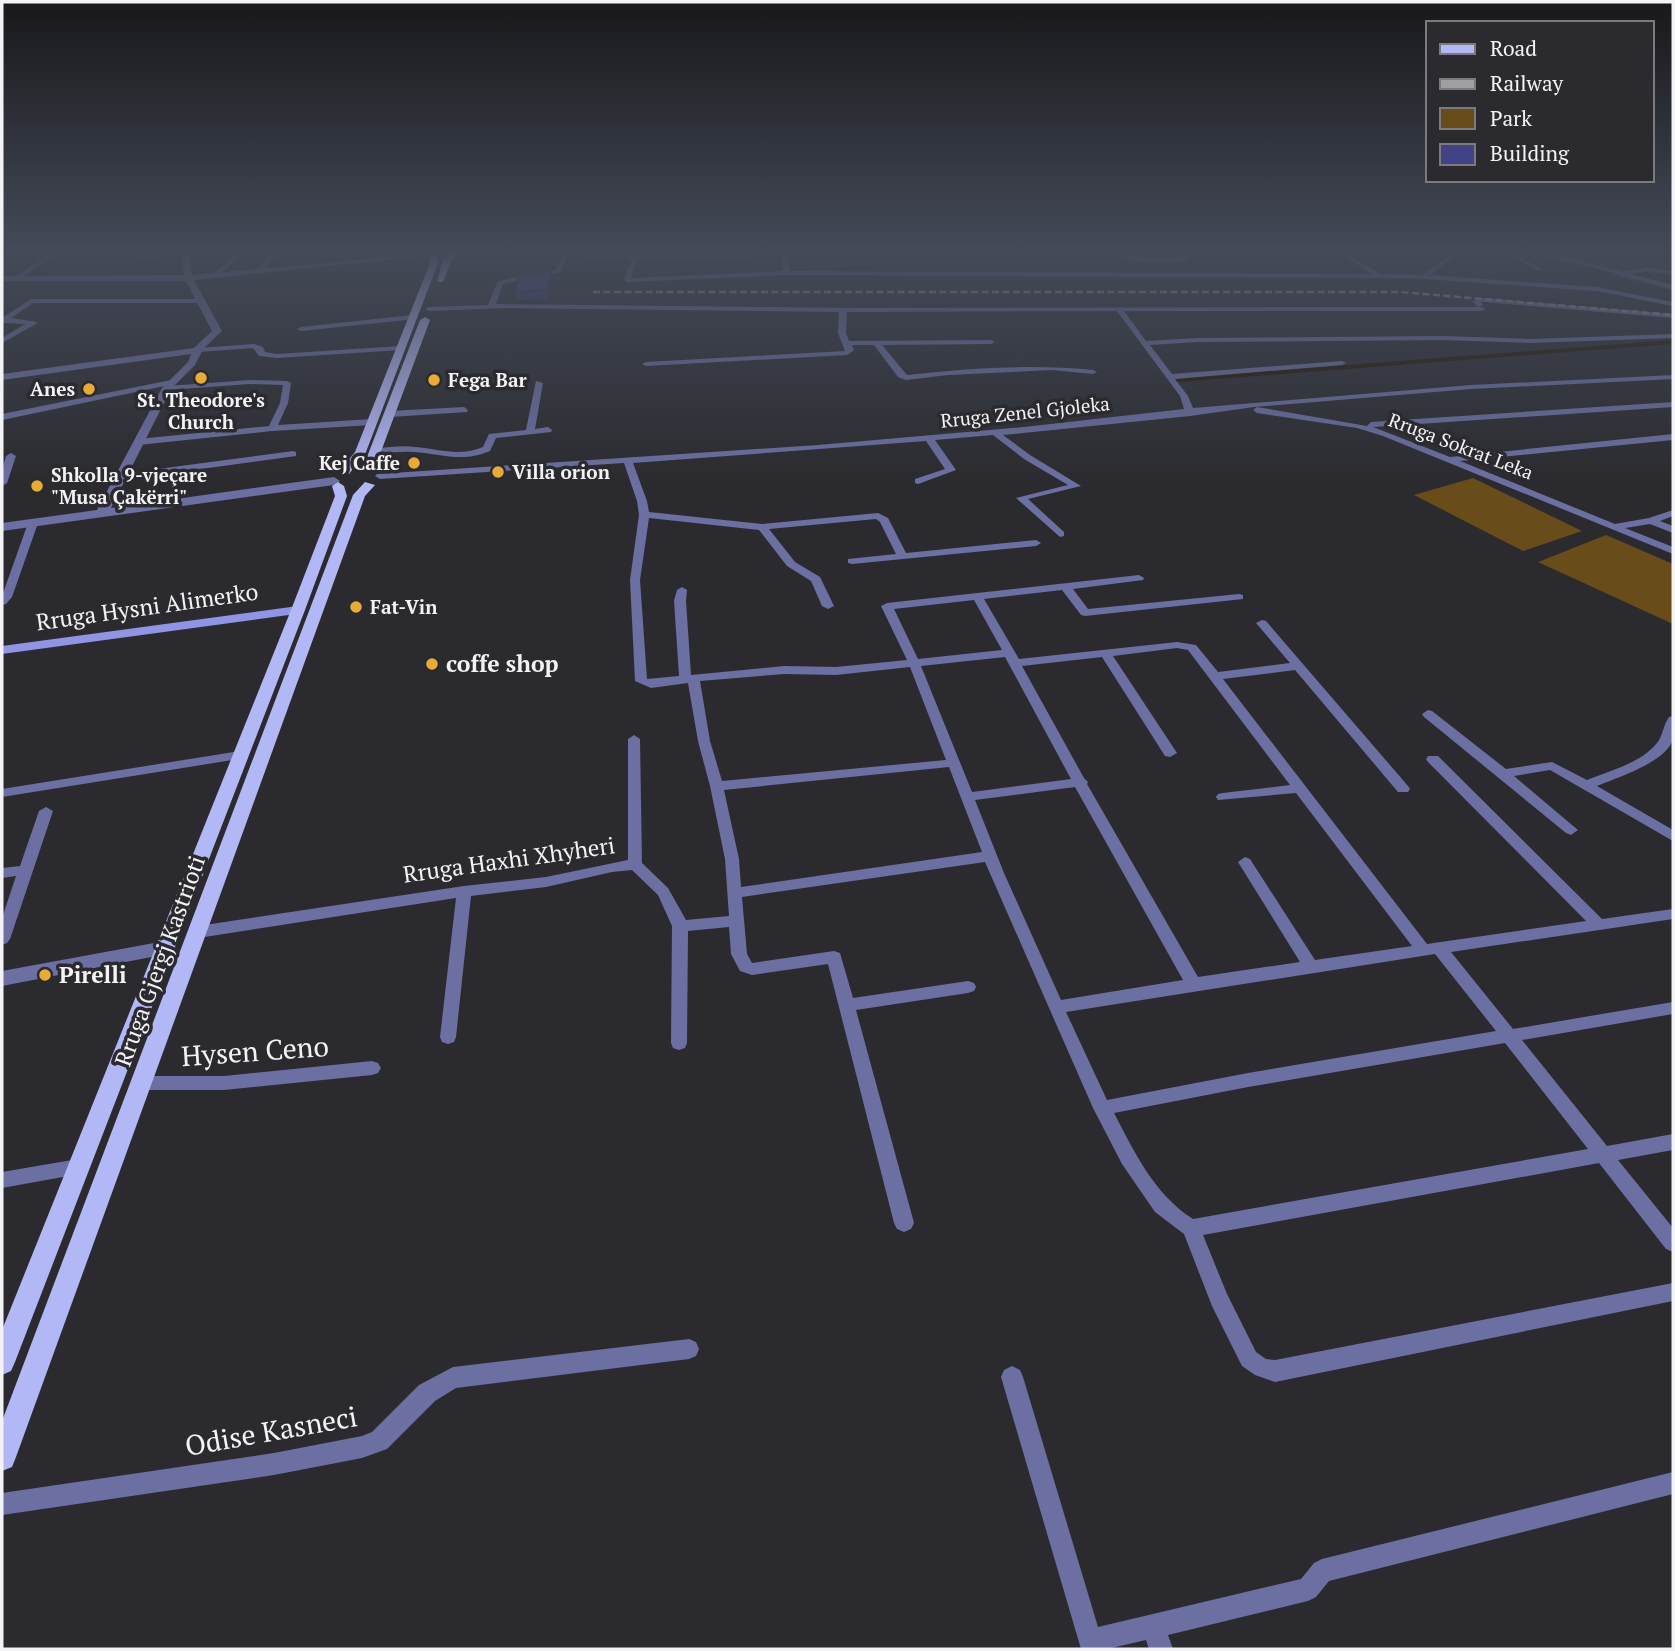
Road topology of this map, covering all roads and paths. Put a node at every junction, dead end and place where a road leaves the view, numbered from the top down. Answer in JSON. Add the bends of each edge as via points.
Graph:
{"nodes":[{"id":1,"x":22,"y":328,"type":"edge"},
{"id":2,"x":215,"y":328,"type":"edge"},
{"id":3,"x":409,"y":328,"type":"edge"},
{"id":4,"x":422,"y":328,"type":"edge"},
{"id":5,"x":842,"y":328,"type":"edge"},
{"id":6,"x":1133,"y":328,"type":"edge"},
{"id":7,"x":217,"y":331,"type":"junction"},
{"id":8,"x":1673,"y":336,"type":"edge"},
{"id":9,"x":2,"y":341,"type":"edge"},
{"id":10,"x":876,"y":342,"type":"junction"},
{"id":11,"x":991,"y":342,"type":"dead end"},
{"id":12,"x":847,"y":343,"type":"junction"},
{"id":13,"x":1144,"y":343,"type":"junction"},
{"id":14,"x":226,"y":347,"type":"junction"},
{"id":15,"x":401,"y":348,"type":"junction"},
{"id":16,"x":198,"y":350,"type":"junction"},
{"id":17,"x":1342,"y":363,"type":"dead end"},
{"id":18,"x":646,"y":364,"type":"dead end"},
{"id":19,"x":1093,"y":372,"type":"dead end"},
{"id":20,"x":2,"y":377,"type":"edge"},
{"id":21,"x":1169,"y":377,"type":"junction"},
{"id":22,"x":1673,"y":377,"type":"edge"},
{"id":23,"x":538,"y":383,"type":"dead end"},
{"id":24,"x":169,"y":385,"type":"junction"},
{"id":25,"x":1673,"y":404,"type":"edge"},
{"id":26,"x":1228,"y":409,"type":"junction"},
{"id":27,"x":464,"y":410,"type":"dead end"},
{"id":28,"x":1190,"y":413,"type":"junction"},
{"id":29,"x":390,"y":414,"type":"junction"},
{"id":30,"x":2,"y":417,"type":"edge"},
{"id":31,"x":372,"y":422,"type":"junction"},
{"id":32,"x":1358,"y":426,"type":"junction"},
{"id":33,"x":272,"y":428,"type":"junction"},
{"id":34,"x":548,"y":430,"type":"dead end"},
{"id":35,"x":530,"y":432,"type":"junction"},
{"id":36,"x":995,"y":433,"type":"junction"},
{"id":37,"x":1673,"y":437,"type":"edge"},
{"id":38,"x":929,"y":439,"type":"junction"},
{"id":39,"x":138,"y":442,"type":"junction"},
{"id":40,"x":375,"y":452,"type":"junction"},
{"id":41,"x":293,"y":454,"type":"dead end"},
{"id":42,"x":11,"y":457,"type":"dead end"},
{"id":43,"x":1451,"y":459,"type":"junction"},
{"id":44,"x":628,"y":462,"type":"junction"},
{"id":45,"x":120,"y":477,"type":"junction"},
{"id":46,"x":375,"y":477,"type":"junction"},
{"id":47,"x":339,"y":480,"type":"junction"},
{"id":48,"x":918,"y":481,"type":"dead end"},
{"id":49,"x":2,"y":483,"type":"edge"},
{"id":50,"x":102,"y":513,"type":"junction"},
{"id":51,"x":1673,"y":513,"type":"edge"},
{"id":52,"x":644,"y":515,"type":"junction"},
{"id":53,"x":1651,"y":521,"type":"junction"},
{"id":54,"x":33,"y":523,"type":"junction"},
{"id":55,"x":1615,"y":526,"type":"junction"},
{"id":56,"x":2,"y":527,"type":"edge"},
{"id":57,"x":762,"y":527,"type":"junction"},
{"id":58,"x":1673,"y":530,"type":"edge"},
{"id":59,"x":1060,"y":534,"type":"dead end"},
{"id":60,"x":1036,"y":543,"type":"dead end"},
{"id":61,"x":1673,"y":551,"type":"edge"},
{"id":62,"x":902,"y":556,"type":"junction"},
{"id":63,"x":852,"y":561,"type":"dead end"},
{"id":64,"x":1139,"y":578,"type":"dead end"},
{"id":65,"x":1066,"y":587,"type":"junction"},
{"id":66,"x":682,"y":590,"type":"dead end"},
{"id":67,"x":977,"y":596,"type":"junction"},
{"id":68,"x":1239,"y":597,"type":"dead end"},
{"id":69,"x":2,"y":601,"type":"edge"},
{"id":70,"x":828,"y":606,"type":"dead end"},
{"id":71,"x":298,"y":610,"type":"junction"},
{"id":72,"x":1262,"y":622,"type":"dead end"},
{"id":73,"x":2,"y":650,"type":"edge"},
{"id":74,"x":1106,"y":654,"type":"junction"},
{"id":75,"x":1012,"y":658,"type":"junction"},
{"id":76,"x":913,"y":664,"type":"junction"},
{"id":77,"x":1298,"y":666,"type":"junction"},
{"id":78,"x":1217,"y":676,"type":"junction"},
{"id":79,"x":689,"y":679,"type":"junction"},
{"id":80,"x":1428,"y":714,"type":"dead end"},
{"id":81,"x":1673,"y":720,"type":"edge"},
{"id":82,"x":634,"y":739,"type":"dead end"},
{"id":83,"x":1170,"y":753,"type":"dead end"},
{"id":84,"x":240,"y":755,"type":"junction"},
{"id":85,"x":1433,"y":759,"type":"dead end"},
{"id":86,"x":952,"y":763,"type":"junction"},
{"id":87,"x":1503,"y":774,"type":"junction"},
{"id":88,"x":1081,"y":782,"type":"junction"},
{"id":89,"x":1594,"y":782,"type":"junction"},
{"id":90,"x":717,"y":786,"type":"junction"},
{"id":91,"x":1298,"y":788,"type":"junction"},
{"id":92,"x":1403,"y":789,"type":"dead end"},
{"id":93,"x":2,"y":793,"type":"edge"},
{"id":94,"x":967,"y":797,"type":"junction"},
{"id":95,"x":1223,"y":797,"type":"dead end"},
{"id":96,"x":46,"y":811,"type":"dead end"},
{"id":97,"x":1571,"y":830,"type":"dead end"},
{"id":98,"x":1673,"y":836,"type":"edge"},
{"id":99,"x":991,"y":856,"type":"junction"},
{"id":100,"x":1245,"y":862,"type":"dead end"},
{"id":101,"x":635,"y":865,"type":"junction"},
{"id":102,"x":24,"y":870,"type":"junction"},
{"id":103,"x":2,"y":873,"type":"edge"},
{"id":104,"x":464,"y":891,"type":"junction"},
{"id":105,"x":737,"y":893,"type":"junction"},
{"id":106,"x":1673,"y":914,"type":"edge"},
{"id":107,"x":737,"y":922,"type":"junction"},
{"id":108,"x":1598,"y":925,"type":"junction"},
{"id":109,"x":680,"y":926,"type":"junction"},
{"id":110,"x":198,"y":932,"type":"junction"},
{"id":111,"x":2,"y":939,"type":"edge"},
{"id":112,"x":165,"y":948,"type":"junction"},
{"id":113,"x":1431,"y":949,"type":"junction"},
{"id":114,"x":1310,"y":965,"type":"junction"},
{"id":115,"x":2,"y":979,"type":"edge"},
{"id":116,"x":1194,"y":984,"type":"junction"},
{"id":117,"x":968,"y":987,"type":"dead end"},
{"id":118,"x":846,"y":1005,"type":"junction"},
{"id":119,"x":1056,"y":1007,"type":"junction"},
{"id":120,"x":1673,"y":1008,"type":"edge"},
{"id":121,"x":1511,"y":1036,"type":"junction"},
{"id":122,"x":448,"y":1037,"type":"dead end"},
{"id":123,"x":679,"y":1043,"type":"dead end"},
{"id":124,"x":372,"y":1068,"type":"dead end"},
{"id":125,"x":141,"y":1083,"type":"junction"},
{"id":126,"x":1102,"y":1108,"type":"junction"},
{"id":127,"x":1673,"y":1142,"type":"edge"},
{"id":128,"x":1604,"y":1154,"type":"junction"},
{"id":129,"x":78,"y":1167,"type":"junction"},
{"id":130,"x":2,"y":1180,"type":"edge"},
{"id":131,"x":904,"y":1223,"type":"dead end"},
{"id":132,"x":1191,"y":1228,"type":"junction"},
{"id":133,"x":1673,"y":1243,"type":"edge"},
{"id":134,"x":1673,"y":1292,"type":"edge"},
{"id":135,"x":689,"y":1349,"type":"dead end"},
{"id":136,"x":2,"y":1362,"type":"edge"},
{"id":137,"x":1012,"y":1377,"type":"dead end"},
{"id":138,"x":2,"y":1457,"type":"edge"},
{"id":139,"x":1673,"y":1483,"type":"edge"},
{"id":140,"x":2,"y":1504,"type":"edge"},
{"id":141,"x":1153,"y":1626,"type":"junction"},
{"id":142,"x":1161,"y":1649,"type":"edge"}],
"edges":[{"from":1,"to":9,"type":"street"},
{"from":2,"to":7,"type":"street"},
{"from":3,"to":15,"type":"main road","name":"Rruga Gjergj Kastrioti"},
{"from":4,"to":29,"type":"main road"},
{"from":5,"to":12,"type":"street"},
{"from":6,"to":13,"type":"street"},
{"from":7,"to":14,"type":"street"},
{"from":7,"to":16,"type":"street"},
{"from":8,"to":13,"type":"street"},
{"from":10,"to":11,"type":"street"},
{"from":10,"to":12,"type":"street"},
{"from":10,"to":19,"type":"street","via":[[906,378],[1052,368]]},
{"from":12,"to":18,"type":"street","via":[[850,352],[843,354]]},
{"from":13,"to":21,"type":"street"},
{"from":14,"to":15,"type":"street","via":[[258,347],[271,356]]},
{"from":14,"to":16,"type":"street"},
{"from":15,"to":31,"type":"main road","name":"Rruga Gjergj Kastrioti"},
{"from":16,"to":20,"type":"street"},
{"from":16,"to":24,"type":"street","via":[[192,363]]},
{"from":17,"to":21,"type":"street"},
{"from":21,"to":28,"type":"street"},
{"from":22,"to":26,"type":"street","name":"Rruga Zenel Gjoleka","via":[[1434,390]]},
{"from":23,"to":35,"type":"street"},
{"from":24,"to":30,"type":"street"},
{"from":24,"to":33,"type":"street","via":[[287,383],[284,404]]},
{"from":24,"to":39,"type":"street"},
{"from":25,"to":32,"type":"street"},
{"from":26,"to":28,"type":"street","name":"Rruga Zenel Gjoleka"},
{"from":26,"to":32,"type":"street","name":"Rruga Sokrat Leka"},
{"from":27,"to":29,"type":"street"},
{"from":28,"to":36,"type":"street","name":"Rruga Zenel Gjoleka"},
{"from":29,"to":40,"type":"main road"},
{"from":31,"to":33,"type":"street"},
{"from":31,"to":47,"type":"main road","name":"Rruga Gjergj Kastrioti","via":[[358,457]]},
{"from":32,"to":43,"type":"street","name":"Rruga Sokrat Leka"},
{"from":33,"to":39,"type":"street"},
{"from":34,"to":35,"type":"street"},
{"from":35,"to":40,"type":"street","via":[[492,436],[487,449],[475,454],[439,455],[414,449]]},
{"from":36,"to":38,"type":"street","name":"Rruga Zenel Gjoleka"},
{"from":36,"to":59,"type":"street","via":[[1076,486],[1021,498]]},
{"from":37,"to":43,"type":"street"},
{"from":38,"to":44,"type":"street","name":"Rruga Zenel Gjoleka"},
{"from":38,"to":48,"type":"street","via":[[951,470]]},
{"from":39,"to":45,"type":"street"},
{"from":40,"to":46,"type":"main road"},
{"from":41,"to":45,"type":"street"},
{"from":42,"to":49,"type":"street"},
{"from":43,"to":55,"type":"street","name":"Rruga Sokrat Leka"},
{"from":44,"to":46,"type":"street","name":"Rruga Zenel Gjoleka"},
{"from":44,"to":52,"type":"street"},
{"from":45,"to":50,"type":"street"},
{"from":46,"to":47,"type":"main road","via":[[355,488]]},
{"from":46,"to":47,"type":"main road","via":[[361,468]]},
{"from":46,"to":110,"type":"main road","name":"Rruga Gjergj Kastrioti","via":[[359,495]]},
{"from":47,"to":50,"type":"street"},
{"from":47,"to":71,"type":"main road","name":"Rruga Gjergj Kastrioti","via":[[341,496]]},
{"from":50,"to":54,"type":"street"},
{"from":51,"to":53,"type":"street"},
{"from":52,"to":57,"type":"street"},
{"from":52,"to":79,"type":"street","via":[[635,579],[641,681]]},
{"from":53,"to":55,"type":"street"},
{"from":53,"to":58,"type":"street"},
{"from":54,"to":56,"type":"street"},
{"from":54,"to":69,"type":"street"},
{"from":55,"to":61,"type":"street","name":"Rruga Sokrat Leka"},
{"from":57,"to":62,"type":"street","via":[[878,516]]},
{"from":57,"to":70,"type":"street","via":[[783,556],[816,579]]},
{"from":60,"to":62,"type":"street"},
{"from":62,"to":63,"type":"street"},
{"from":64,"to":65,"type":"street"},
{"from":65,"to":67,"type":"street"},
{"from":65,"to":68,"type":"street","via":[[1084,613]]},
{"from":66,"to":79,"type":"street"},
{"from":67,"to":75,"type":"street"},
{"from":67,"to":76,"type":"street","via":[[887,606]]},
{"from":71,"to":73,"type":"main road","name":"Rruga Hysni Alimerko"},
{"from":71,"to":84,"type":"main road","name":"Rruga Gjergj Kastrioti"},
{"from":72,"to":77,"type":"street"},
{"from":74,"to":75,"type":"street"},
{"from":74,"to":78,"type":"street","via":[[1185,645]]},
{"from":74,"to":83,"type":"street"},
{"from":75,"to":76,"type":"street"},
{"from":75,"to":88,"type":"street"},
{"from":76,"to":79,"type":"street"},
{"from":76,"to":86,"type":"street"},
{"from":77,"to":78,"type":"street"},
{"from":77,"to":92,"type":"street"},
{"from":78,"to":91,"type":"street"},
{"from":79,"to":90,"type":"street"},
{"from":80,"to":87,"type":"street"},
{"from":81,"to":89,"type":"street","via":[[1667,740],[1658,750]]},
{"from":82,"to":101,"type":"street"},
{"from":84,"to":93,"type":"street"},
{"from":84,"to":112,"type":"main road","name":"Rruga Gjergj Kastrioti"},
{"from":85,"to":108,"type":"street"},
{"from":86,"to":90,"type":"street"},
{"from":86,"to":94,"type":"street"},
{"from":87,"to":89,"type":"street","via":[[1552,766]]},
{"from":87,"to":97,"type":"street"},
{"from":88,"to":94,"type":"street"},
{"from":88,"to":116,"type":"street"},
{"from":89,"to":98,"type":"street"},
{"from":90,"to":105,"type":"street"},
{"from":91,"to":95,"type":"street"},
{"from":91,"to":113,"type":"street"},
{"from":94,"to":99,"type":"street"},
{"from":96,"to":102,"type":"street"},
{"from":99,"to":105,"type":"street"},
{"from":99,"to":119,"type":"street"},
{"from":100,"to":114,"type":"street"},
{"from":101,"to":104,"type":"street","name":"Rruga Haxhi Xhyheri"},
{"from":101,"to":109,"type":"street","name":"Rruga Haxhi Xhyheri","via":[[668,899]]},
{"from":102,"to":103,"type":"street"},
{"from":102,"to":111,"type":"street"},
{"from":104,"to":110,"type":"street","name":"Rruga Haxhi Xhyheri"},
{"from":104,"to":122,"type":"street"},
{"from":105,"to":107,"type":"street"},
{"from":106,"to":108,"type":"street"},
{"from":107,"to":109,"type":"street"},
{"from":107,"to":118,"type":"street","via":[[739,954],[746,967],[834,957]]},
{"from":108,"to":113,"type":"street"},
{"from":109,"to":123,"type":"street","name":"Rruga Haxhi Xhyheri"},
{"from":110,"to":125,"type":"main road","name":"Rruga Gjergj Kastrioti"},
{"from":112,"to":115,"type":"street"},
{"from":112,"to":129,"type":"main road","name":"Rruga Gjergj Kastrioti"},
{"from":113,"to":114,"type":"street"},
{"from":113,"to":121,"type":"street"},
{"from":114,"to":116,"type":"street"},
{"from":116,"to":119,"type":"street"},
{"from":117,"to":118,"type":"street"},
{"from":118,"to":131,"type":"street"},
{"from":119,"to":126,"type":"street"},
{"from":120,"to":121,"type":"street"},
{"from":121,"to":126,"type":"street"},
{"from":121,"to":128,"type":"street"},
{"from":124,"to":125,"type":"street","name":"Hysen Ceno","via":[[224,1083]]},
{"from":125,"to":138,"type":"main road","name":"Rruga Gjergj Kastrioti"},
{"from":126,"to":132,"type":"street","via":[[1164,1211]]},
{"from":127,"to":128,"type":"street"},
{"from":128,"to":132,"type":"street"},
{"from":128,"to":133,"type":"street"},
{"from":129,"to":130,"type":"street"},
{"from":129,"to":136,"type":"main road","name":"Rruga Gjergj Kastrioti"},
{"from":132,"to":134,"type":"street","via":[[1249,1359],[1275,1371]]},
{"from":135,"to":140,"type":"street","name":"Odise Kasneci","via":[[453,1378],[427,1393],[379,1441],[362,1447]]},
{"from":137,"to":141,"type":"street","via":[[1090,1641]]},
{"from":139,"to":141,"type":"street","via":[[1322,1571],[1308,1588]]},
{"from":141,"to":142,"type":"street"}]}
